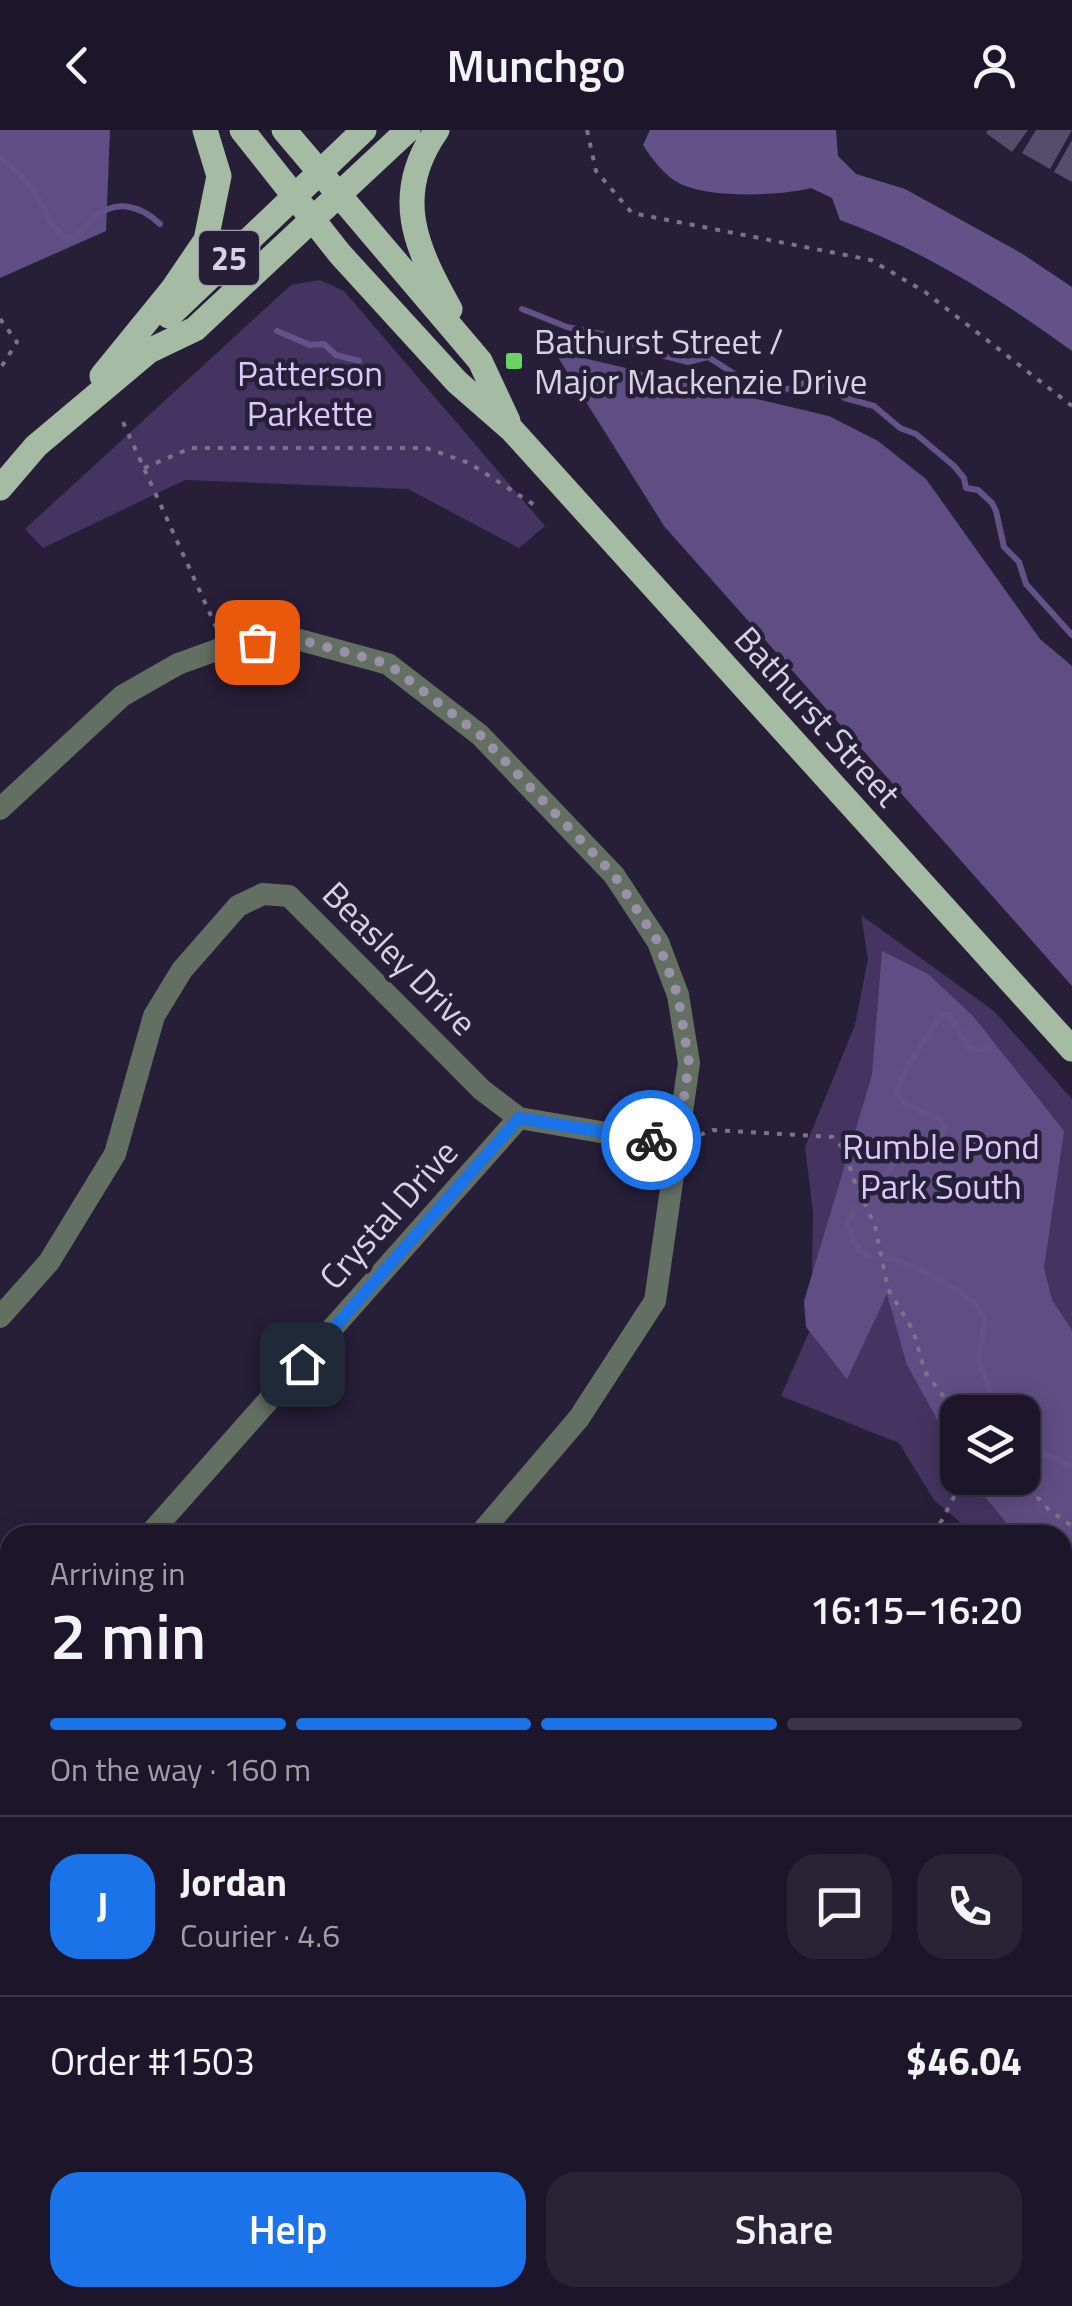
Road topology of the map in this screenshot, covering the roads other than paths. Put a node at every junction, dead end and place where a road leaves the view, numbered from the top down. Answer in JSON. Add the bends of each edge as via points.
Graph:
{"nodes":[{"id":1,"x":205,"y":130,"type":"edge"},
{"id":2,"x":242,"y":130,"type":"edge"},
{"id":3,"x":284,"y":130,"type":"edge"},
{"id":4,"x":364,"y":130,"type":"edge"},
{"id":5,"x":408,"y":130,"type":"edge"},
{"id":6,"x":437,"y":130,"type":"edge"},
{"id":7,"x":320,"y":172,"type":"junction"},
{"id":8,"x":296,"y":195,"type":"junction"},
{"id":9,"x":338,"y":195,"type":"junction"},
{"id":10,"x":313,"y":218,"type":"junction"},
{"id":11,"x":149,"y":351,"type":"junction"},
{"id":12,"x":480,"y":362,"type":"junction"},
{"id":13,"x":76,"y":412,"type":"junction"},
{"id":14,"x":512,"y":430,"type":"junction"},
{"id":15,"x":0,"y":488,"type":"edge"},
{"id":16,"x":0,"y":808,"type":"edge"},
{"id":17,"x":1072,"y":1049,"type":"edge"},
{"id":18,"x":519,"y":1118,"type":"junction"},
{"id":19,"x":677,"y":1145,"type":"junction"},
{"id":20,"x":0,"y":1317,"type":"edge"},
{"id":21,"x":159,"y":1525,"type":"edge"},
{"id":22,"x":488,"y":1525,"type":"edge"}],
"edges":[{"from":1,"to":13,"type":"main road","via":[[219,176],[206,240]]},
{"from":2,"to":8,"type":"main road","name":"Bathurst Street"},
{"from":3,"to":7,"type":"main road","name":"Bathurst Street"},
{"from":4,"to":7,"type":"main road","number":"25"},
{"from":5,"to":9,"type":"main road","number":"25"},
{"from":6,"to":12,"type":"main road","via":[[414,179],[414,233]]},
{"from":7,"to":8,"type":"main road","number":"25"},
{"from":7,"to":9,"type":"main road","name":"Bathurst Street"},
{"from":8,"to":10,"type":"main road","name":"Bathurst Street"},
{"from":8,"to":11,"type":"main road","number":"25","via":[[173,309]]},
{"from":9,"to":10,"type":"main road","number":"25"},
{"from":9,"to":12,"type":"main road","name":"Bathurst Street"},
{"from":10,"to":11,"type":"main road","number":"25","via":[[195,329]]},
{"from":10,"to":14,"type":"main road","name":"Bathurst Street","via":[[457,382]]},
{"from":11,"to":13,"type":"main road","number":"25"},
{"from":12,"to":14,"type":"main road","name":"Bathurst Street"},
{"from":13,"to":15,"type":"main road","number":"25"},
{"from":14,"to":17,"type":"main road","name":"Bathurst Street"},
{"from":16,"to":19,"type":"street","via":[[122,696],[178,664],[290,637],[388,664],[480,735],[614,875],[658,942],[678,996],[689,1063]]},
{"from":18,"to":19,"type":"street","name":"Beasley Drive"},
{"from":18,"to":20,"type":"street","name":"Beasley Drive","via":[[482,1090],[289,896],[263,894],[238,906],[182,970],[154,1016],[114,1154],[49,1262]]},
{"from":18,"to":21,"type":"street","name":"Crystal Drive"},
{"from":19,"to":22,"type":"street","via":[[655,1301],[579,1418]]}]}
